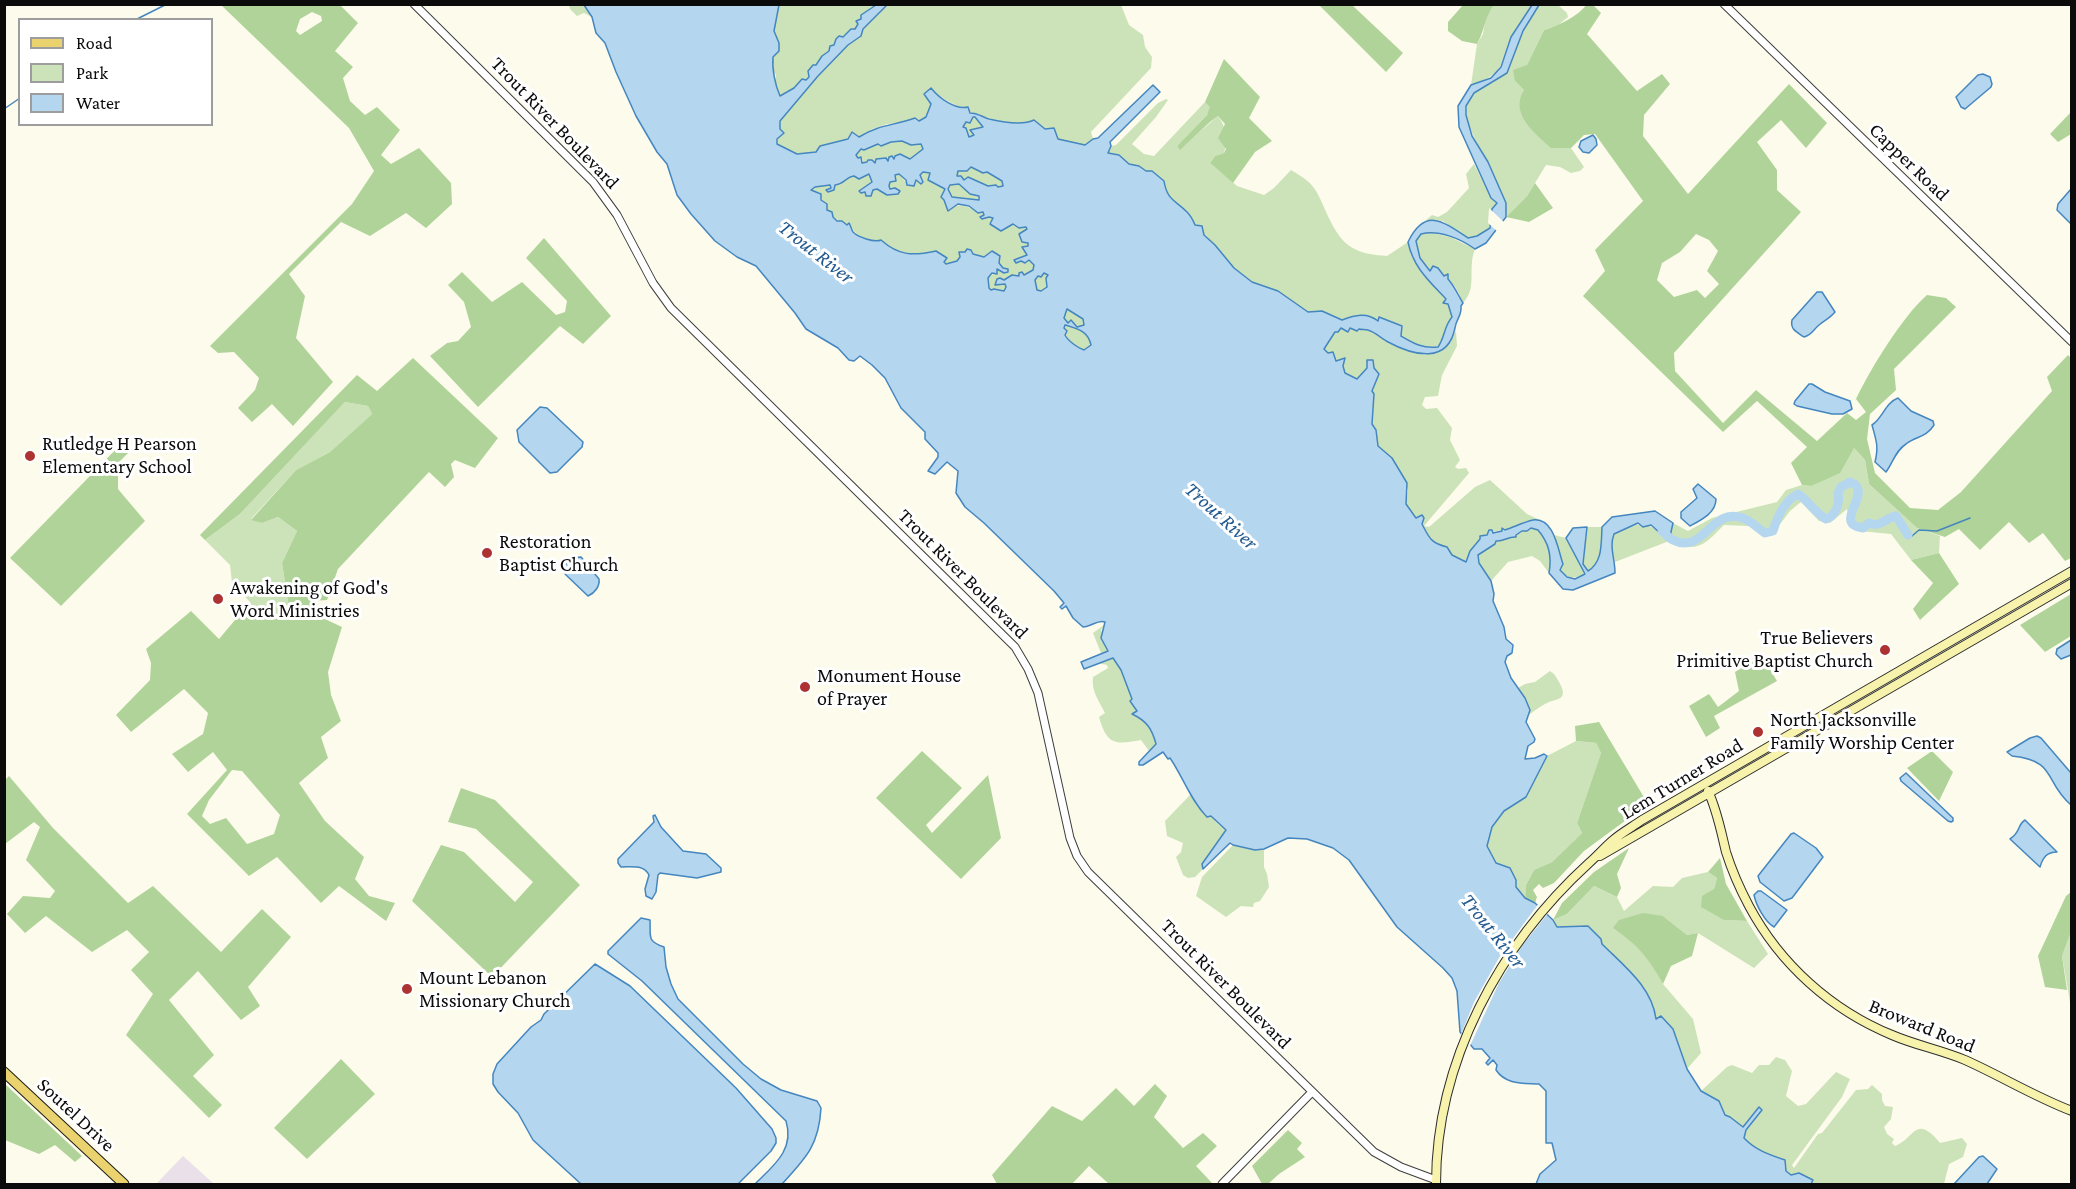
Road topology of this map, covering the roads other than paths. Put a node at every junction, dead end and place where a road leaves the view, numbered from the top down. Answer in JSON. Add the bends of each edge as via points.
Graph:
{"nodes":[{"id":1,"x":414,"y":4,"type":"edge"},
{"id":2,"x":1724,"y":4,"type":"edge"},
{"id":3,"x":2072,"y":342,"type":"edge"},
{"id":4,"x":2072,"y":571,"type":"edge"},
{"id":5,"x":2072,"y":583,"type":"edge"},
{"id":6,"x":2032,"y":594,"type":"junction"},
{"id":7,"x":2037,"y":603,"type":"junction"},
{"id":8,"x":1705,"y":784,"type":"junction"},
{"id":9,"x":1710,"y":793,"type":"junction"},
{"id":10,"x":1594,"y":859,"type":"junction"},
{"id":11,"x":4,"y":1072,"type":"edge"},
{"id":12,"x":1312,"y":1092,"type":"junction"},
{"id":13,"x":2072,"y":1111,"type":"edge"},
{"id":14,"x":1436,"y":1182,"type":"edge"},
{"id":15,"x":124,"y":1185,"type":"edge"},
{"id":16,"x":1222,"y":1185,"type":"edge"}],
"edges":[{"from":1,"to":12,"type":"street","name":"Trout River Boulevard","via":[[593,182],[617,215],[653,283],[671,308],[1015,647],[1038,693],[1067,827],[1080,860]]},
{"from":2,"to":3,"type":"street","name":"Capper Road"},
{"from":4,"to":6,"type":"main road","name":"Lem Turner Road"},
{"from":5,"to":7,"type":"main road","name":"Lem Turner Road"},
{"from":6,"to":7,"type":"main road"},
{"from":6,"to":8,"type":"main road","name":"Lem Turner Road"},
{"from":7,"to":9,"type":"main road","name":"Lem Turner Road"},
{"from":8,"to":9,"type":"main road","name":"Broward Road"},
{"from":8,"to":10,"type":"main road","name":"Lem Turner Road","via":[[1626,831]]},
{"from":9,"to":10,"type":"main road","name":"Lem Turner Road"},
{"from":9,"to":13,"type":"main road","name":"Broward Road","via":[[1731,868],[1749,906],[1779,951],[1811,985],[1877,1028],[1970,1062]]},
{"from":10,"to":14,"type":"main road","name":"Lem Turner Road","via":[[1550,901],[1507,958],[1486,994],[1463,1046],[1444,1109]]},
{"from":11,"to":15,"type":"main road","name":"Soutel Drive"},
{"from":12,"to":14,"type":"street","name":"Trout River Boulevard","via":[[1374,1152]]},
{"from":12,"to":16,"type":"street"}]}
